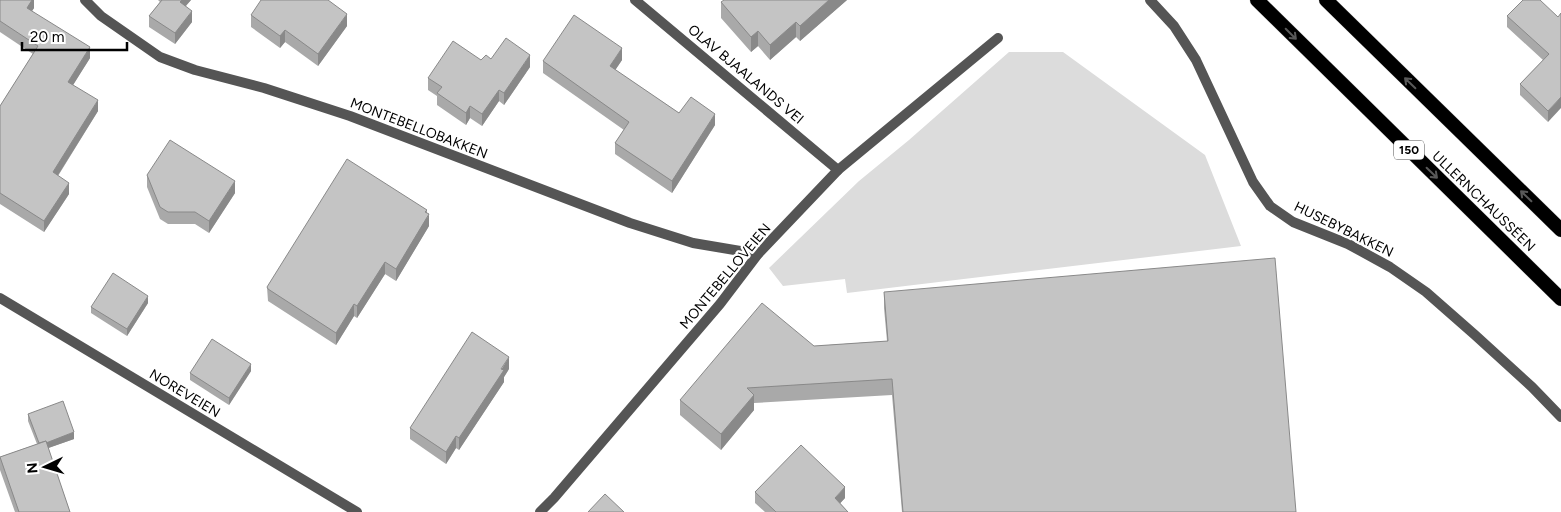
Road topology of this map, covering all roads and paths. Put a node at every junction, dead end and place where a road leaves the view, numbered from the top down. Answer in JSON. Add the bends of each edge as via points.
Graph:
{"nodes":[{"id":1,"x":85,"y":0,"type":"edge"},
{"id":2,"x":635,"y":0,"type":"edge"},
{"id":3,"x":1150,"y":0,"type":"edge"},
{"id":4,"x":1257,"y":0,"type":"edge"},
{"id":5,"x":1326,"y":0,"type":"edge"},
{"id":6,"x":998,"y":38,"type":"dead end"},
{"id":7,"x":838,"y":170,"type":"junction"},
{"id":8,"x":1561,"y":230,"type":"edge"},
{"id":9,"x":758,"y":254,"type":"junction"},
{"id":10,"x":0,"y":298,"type":"edge"},
{"id":11,"x":1561,"y":299,"type":"edge"},
{"id":12,"x":1561,"y":417,"type":"edge"},
{"id":13,"x":357,"y":512,"type":"edge"},
{"id":14,"x":540,"y":512,"type":"edge"}],
"edges":[{"from":1,"to":9,"type":"street","name":"MONTEBELLOBAKKEN","via":[[101,16],[160,57],[350,116],[630,223],[693,242]]},
{"from":2,"to":7,"type":"street","name":"OLAV BJAALANDS VEI"},
{"from":3,"to":12,"type":"street","name":"HUSEBYBAKKEN","via":[[1174,26],[1196,60],[1253,182],[1270,206],[1293,222],[1348,244],[1390,267],[1426,292]]},
{"from":4,"to":11,"type":"highway","name":"ULLERNCHAUSSÉEN","number":"150","one_way":true},
{"from":8,"to":5,"type":"highway","one_way":true},
{"from":6,"to":7,"type":"street","name":"MONTEBELLOVEIEN"},
{"from":7,"to":9,"type":"street","name":"MONTEBELLOVEIEN"},
{"from":9,"to":14,"type":"street","name":"MONTEBELLOVEIEN","via":[[720,304]]},
{"from":10,"to":13,"type":"street","name":"NOREVEIEN"}]}
